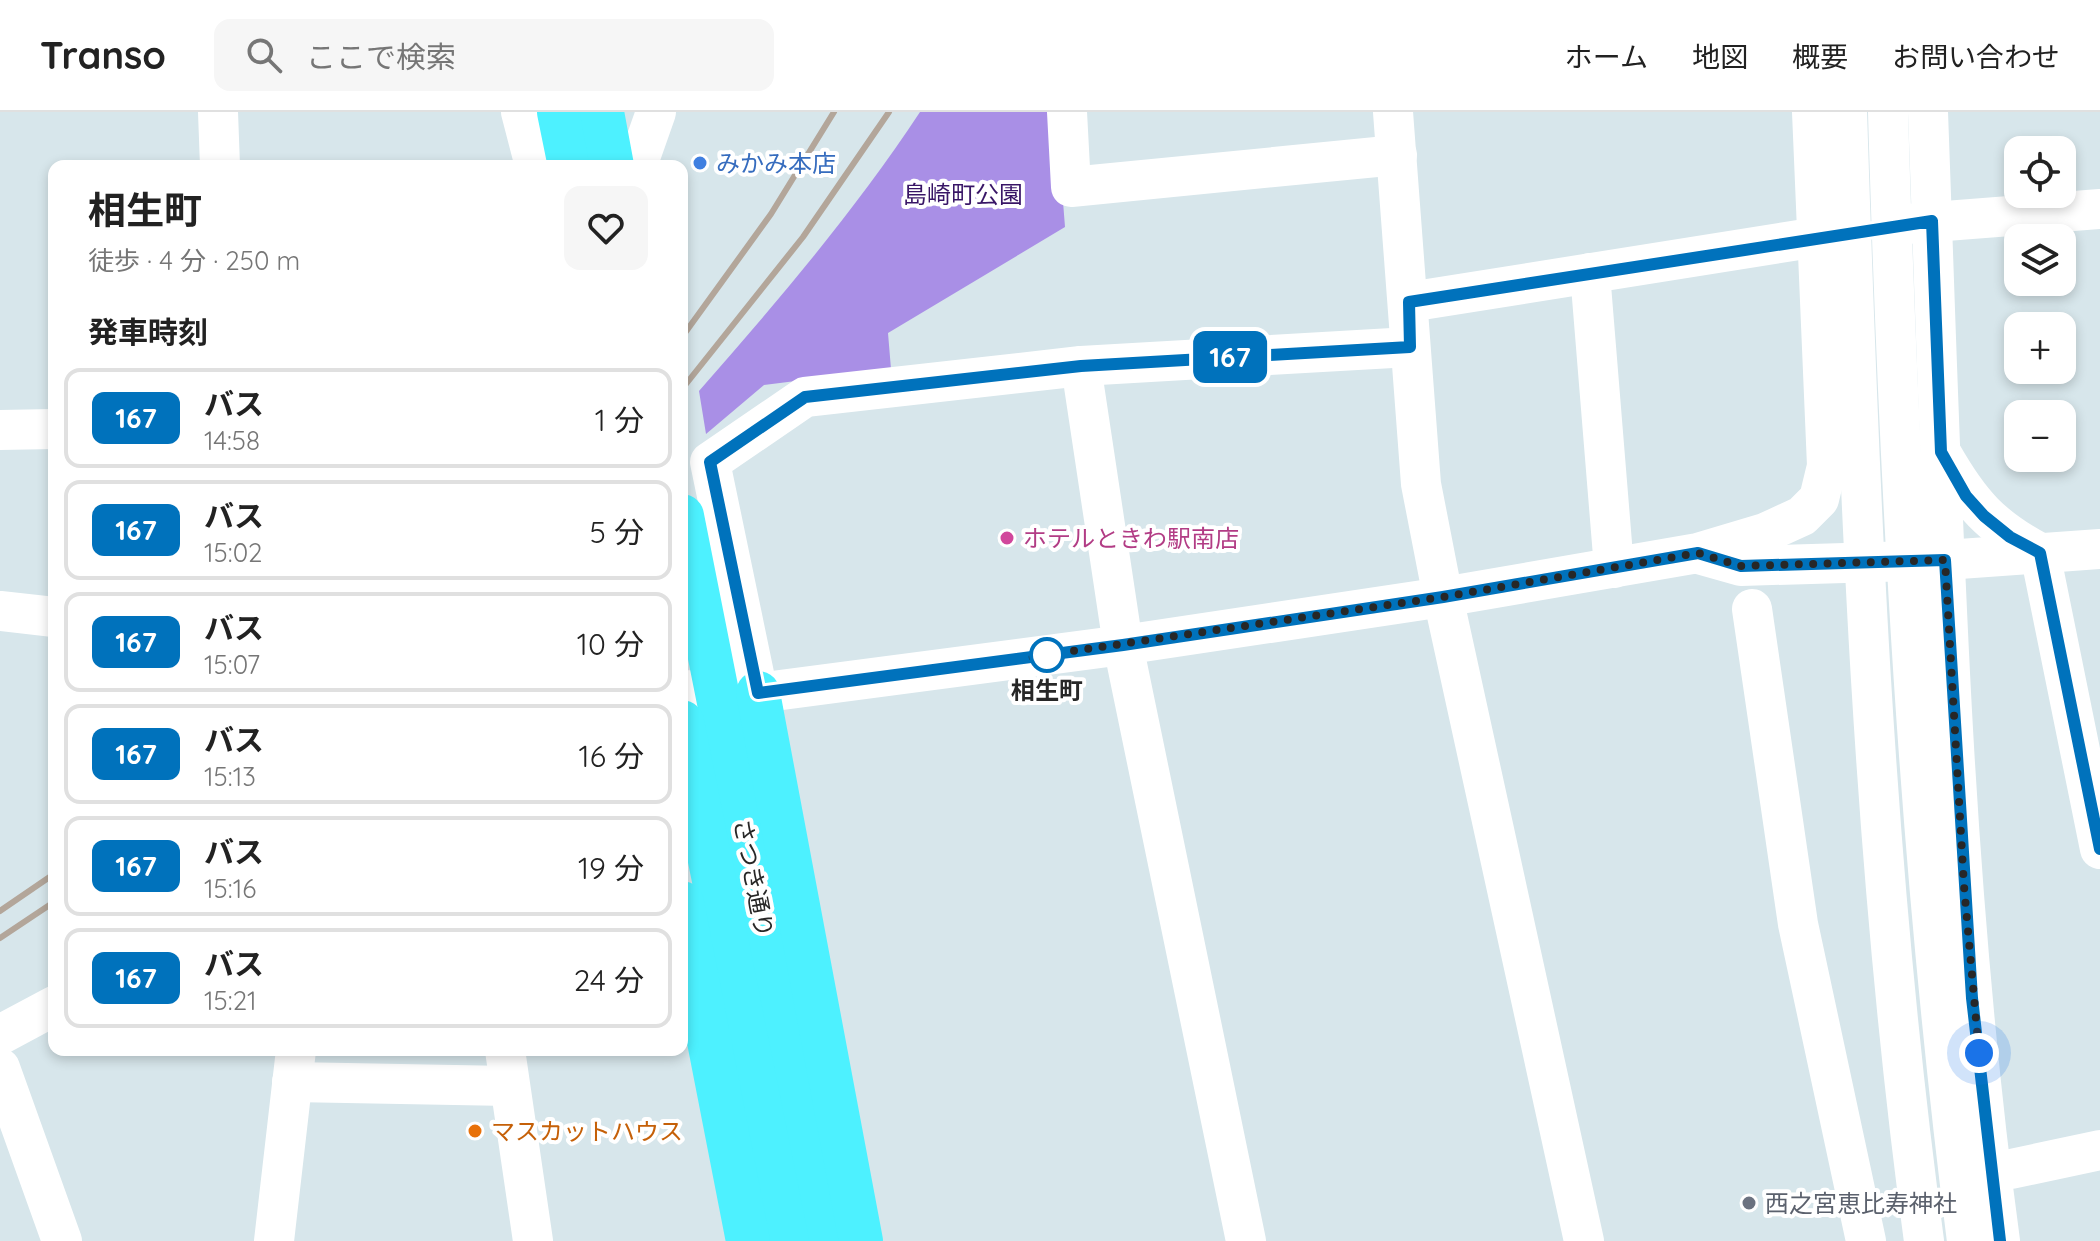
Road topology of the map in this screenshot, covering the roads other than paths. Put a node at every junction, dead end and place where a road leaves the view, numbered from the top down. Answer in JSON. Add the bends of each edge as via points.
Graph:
{"nodes":[{"id":1,"x":218,"y":112,"type":"edge"},
{"id":2,"x":521,"y":112,"type":"edge"},
{"id":3,"x":559,"y":112,"type":"edge"},
{"id":4,"x":602,"y":112,"type":"edge"},
{"id":5,"x":1067,"y":112,"type":"edge"},
{"id":6,"x":1393,"y":112,"type":"edge"},
{"id":7,"x":1812,"y":112,"type":"edge"},
{"id":8,"x":1847,"y":112,"type":"edge"},
{"id":9,"x":1888,"y":112,"type":"edge"},
{"id":10,"x":1928,"y":112,"type":"edge"},
{"id":11,"x":651,"y":117,"type":"edge"},
{"id":12,"x":1397,"y":155,"type":"junction"},
{"id":13,"x":220,"y":160,"type":"edge"},
{"id":14,"x":533,"y":160,"type":"edge"},
{"id":15,"x":569,"y":160,"type":"edge"},
{"id":16,"x":611,"y":160,"type":"edge"},
{"id":17,"x":639,"y":160,"type":"edge"},
{"id":18,"x":2100,"y":209,"type":"edge"},
{"id":19,"x":1932,"y":221,"type":"junction"},
{"id":20,"x":1817,"y":237,"type":"junction"},
{"id":21,"x":1590,"y":273,"type":"junction"},
{"id":22,"x":1409,"y":302,"type":"junction"},
{"id":23,"x":1410,"y":347,"type":"junction"},
{"id":24,"x":1081,"y":366,"type":"junction"},
{"id":25,"x":48,"y":429,"type":"edge"},
{"id":26,"x":0,"y":430,"type":"edge"},
{"id":27,"x":1941,"y":452,"type":"junction"},
{"id":28,"x":688,"y":546,"type":"edge"},
{"id":29,"x":2100,"y":549,"type":"edge"},
{"id":30,"x":1698,"y":553,"type":"junction"},
{"id":31,"x":2040,"y":553,"type":"junction"},
{"id":32,"x":1945,"y":560,"type":"junction"},
{"id":33,"x":1614,"y":568,"type":"junction"},
{"id":34,"x":1443,"y":597,"type":"junction"},
{"id":35,"x":1752,"y":609,"type":"dead end"},
{"id":36,"x":0,"y":611,"type":"edge"},
{"id":37,"x":48,"y":616,"type":"edge"},
{"id":38,"x":1123,"y":645,"type":"junction"},
{"id":39,"x":688,"y":690,"type":"edge"},
{"id":40,"x":758,"y":693,"type":"junction"},
{"id":41,"x":688,"y":752,"type":"edge"},
{"id":42,"x":2100,"y":849,"type":"edge"},
{"id":43,"x":688,"y":934,"type":"edge"},
{"id":44,"x":48,"y":1009,"type":"edge"},
{"id":45,"x":0,"y":1035,"type":"edge"},
{"id":46,"x":294,"y":1066,"type":"edge"},
{"id":47,"x":0,"y":1068,"type":"edge"},
{"id":48,"x":507,"y":1068,"type":"edge"},
{"id":49,"x":2100,"y":1150,"type":"edge"},
{"id":50,"x":2011,"y":1169,"type":"dead end"},
{"id":51,"x":62,"y":1241,"type":"edge"},
{"id":52,"x":274,"y":1241,"type":"edge"},
{"id":53,"x":533,"y":1241,"type":"edge"},
{"id":54,"x":748,"y":1241,"type":"edge"},
{"id":55,"x":787,"y":1241,"type":"edge"},
{"id":56,"x":826,"y":1241,"type":"edge"},
{"id":57,"x":861,"y":1241,"type":"edge"},
{"id":58,"x":1246,"y":1241,"type":"edge"},
{"id":59,"x":1584,"y":1241,"type":"edge"},
{"id":60,"x":1866,"y":1241,"type":"edge"},
{"id":61,"x":1924,"y":1241,"type":"edge"},
{"id":62,"x":1967,"y":1241,"type":"edge"},
{"id":63,"x":2000,"y":1241,"type":"edge"}],
"edges":[{"from":1,"to":13,"type":"street"},
{"from":2,"to":14,"type":"street"},
{"from":3,"to":15,"type":"highway"},
{"from":4,"to":16,"type":"highway"},
{"from":5,"to":12,"type":"street","via":[[1071,187]]},
{"from":6,"to":12,"type":"street"},
{"from":7,"to":20,"type":"street"},
{"from":8,"to":61,"type":"street","via":[[1863,550],[1881,834]]},
{"from":9,"to":62,"type":"street","via":[[1909,634],[1933,942]]},
{"from":10,"to":19,"type":"street"},
{"from":11,"to":17,"type":"street"},
{"from":12,"to":22,"type":"street"},
{"from":18,"to":19,"type":"street"},
{"from":19,"to":20,"type":"street"},
{"from":19,"to":27,"type":"street"},
{"from":20,"to":21,"type":"street"},
{"from":20,"to":30,"type":"street","via":[[1827,466],[1819,499],[1802,516],[1765,533]]},
{"from":21,"to":22,"type":"street"},
{"from":21,"to":33,"type":"street"},
{"from":22,"to":23,"type":"street"},
{"from":23,"to":24,"type":"street"},
{"from":23,"to":34,"type":"street","via":[[1421,484]]},
{"from":24,"to":38,"type":"street"},
{"from":24,"to":40,"type":"street","via":[[805,397],[710,462]]},
{"from":25,"to":26,"type":"street"},
{"from":27,"to":31,"type":"street","via":[[1984,516]]},
{"from":27,"to":32,"type":"street"},
{"from":28,"to":56,"type":"highway","name":"さつき通り"},
{"from":29,"to":31,"type":"street"},
{"from":30,"to":32,"type":"street","via":[[1741,566]]},
{"from":30,"to":33,"type":"street"},
{"from":31,"to":32,"type":"street"},
{"from":31,"to":42,"type":"street"},
{"from":32,"to":63,"type":"street","via":[[1964,886]]},
{"from":33,"to":34,"type":"street"},
{"from":34,"to":38,"type":"street"},
{"from":34,"to":59,"type":"street"},
{"from":35,"to":60,"type":"street","via":[[1798,924]]},
{"from":36,"to":37,"type":"street"},
{"from":38,"to":40,"type":"street"},
{"from":38,"to":58,"type":"street"},
{"from":39,"to":40,"type":"street"},
{"from":40,"to":57,"type":"highway"},
{"from":41,"to":55,"type":"highway","name":"さつき通り"},
{"from":43,"to":54,"type":"highway"},
{"from":44,"to":45,"type":"street"},
{"from":46,"to":48,"type":"street"},
{"from":46,"to":52,"type":"street"},
{"from":47,"to":51,"type":"street"},
{"from":48,"to":53,"type":"street"},
{"from":49,"to":50,"type":"street"}]}
